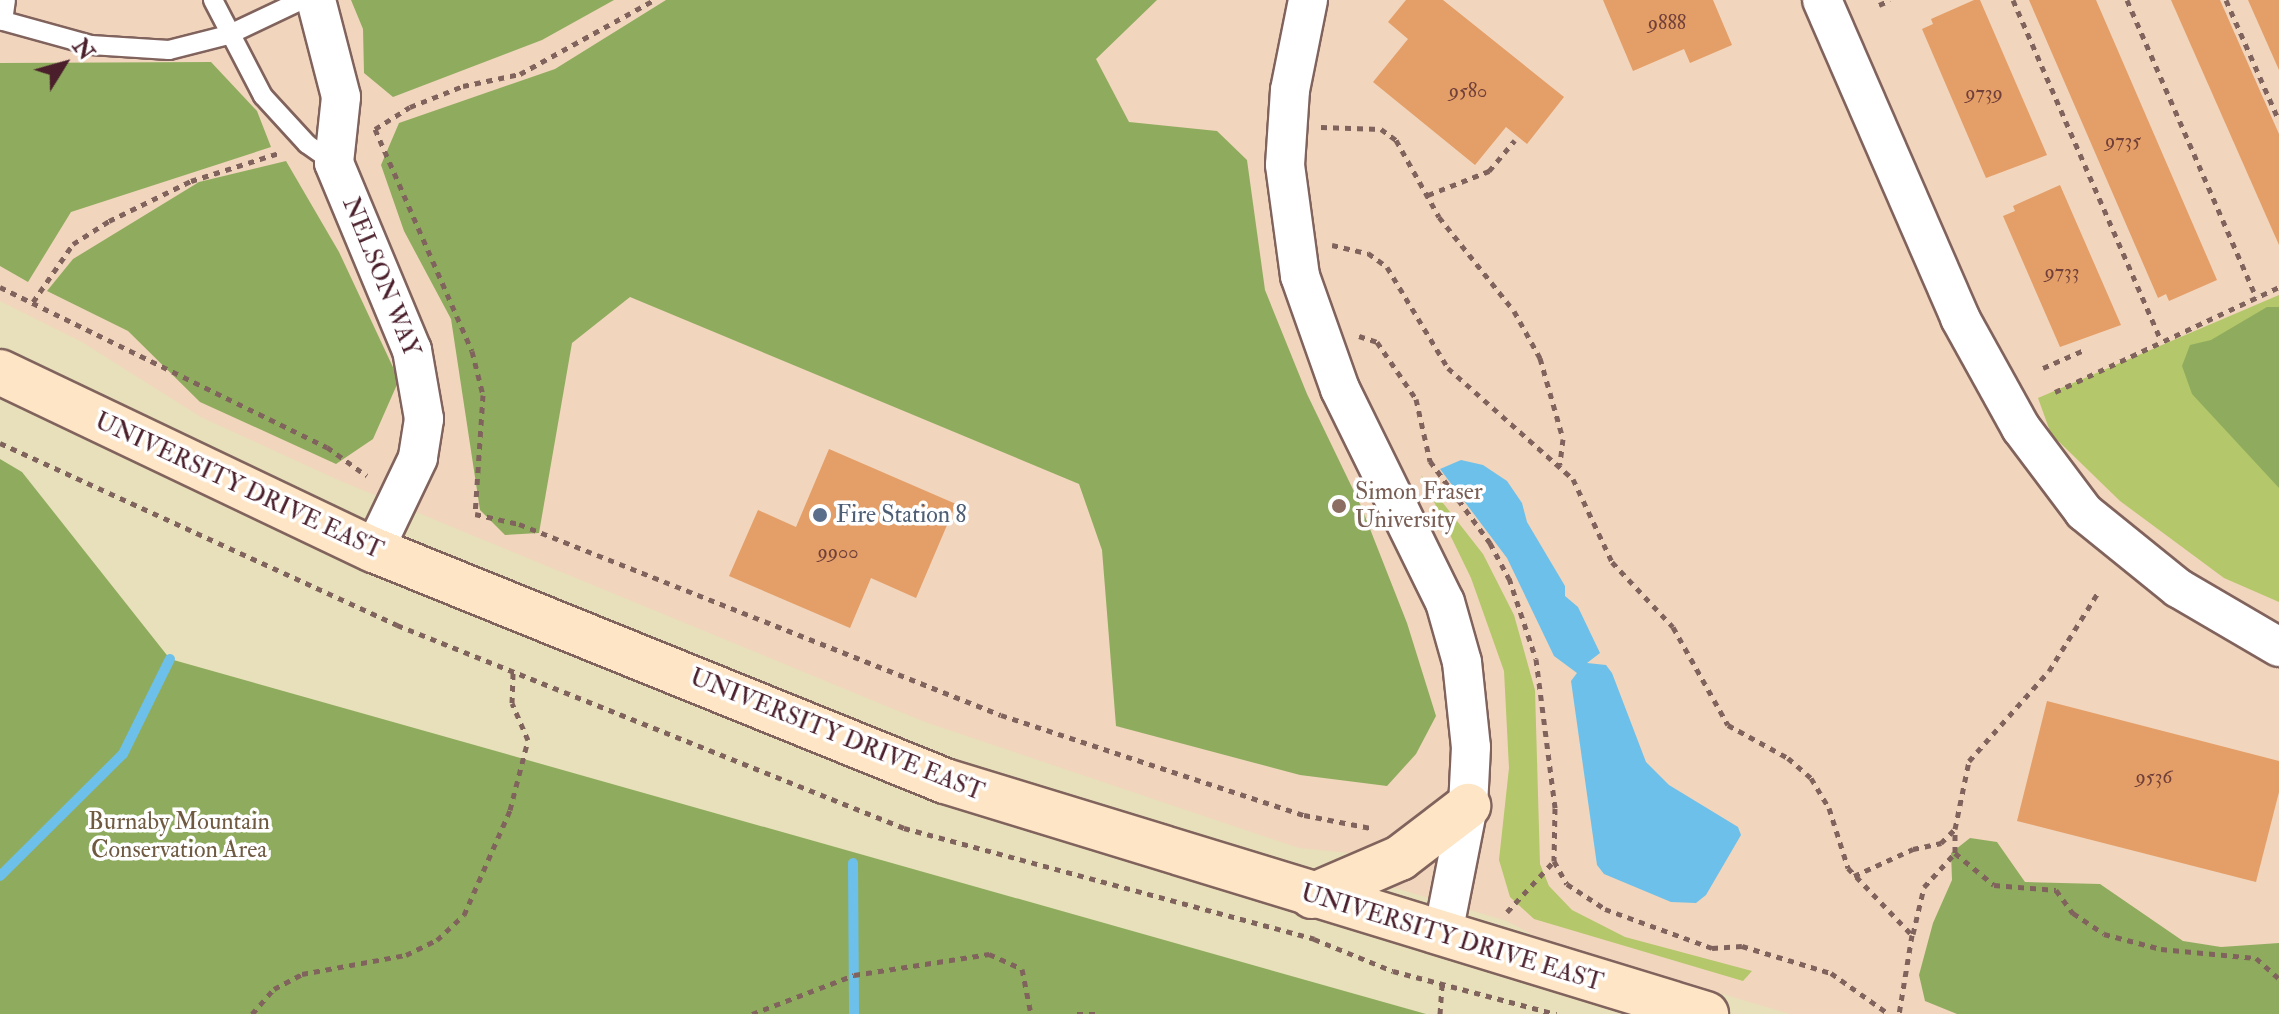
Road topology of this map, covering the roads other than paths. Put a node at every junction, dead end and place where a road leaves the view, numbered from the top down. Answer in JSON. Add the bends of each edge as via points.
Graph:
{"nodes":[{"id":1,"x":6,"y":0,"type":"edge"},
{"id":2,"x":213,"y":0,"type":"edge"},
{"id":3,"x":302,"y":0,"type":"edge"},
{"id":4,"x":316,"y":0,"type":"edge"},
{"id":5,"x":1308,"y":0,"type":"edge"},
{"id":6,"x":1822,"y":0,"type":"edge"},
{"id":7,"x":2,"y":21,"type":"edge"},
{"id":8,"x":228,"y":35,"type":"junction"},
{"id":9,"x":320,"y":153,"type":"junction"},
{"id":10,"x":0,"y":372,"type":"edge"},
{"id":11,"x":374,"y":550,"type":"junction"},
{"id":12,"x":2279,"y":647,"type":"edge"},
{"id":13,"x":1468,"y":806,"type":"junction"},
{"id":14,"x":1312,"y":896,"type":"junction"},
{"id":15,"x":1443,"y":934,"type":"junction"},
{"id":16,"x":1706,"y":1014,"type":"edge"}],
"edges":[{"from":1,"to":7,"type":"lane"},
{"from":2,"to":8,"type":"lane"},
{"from":3,"to":8,"type":"lane"},
{"from":4,"to":9,"type":"street","name":"NELSON WAY","via":[[341,97]]},
{"from":5,"to":13,"type":"street","via":[[1290,90],[1285,165],[1300,276],[1340,389],[1445,602],[1466,691],[1471,747]]},
{"from":6,"to":12,"type":"street","via":[[1960,318],[2021,428],[2084,512],[2178,588]]},
{"from":7,"to":8,"type":"lane","via":[[91,45],[169,50]]},
{"from":8,"to":9,"type":"lane","via":[[263,96]]},
{"from":9,"to":11,"type":"street","name":"NELSON WAY","via":[[412,350],[424,419],[418,458]]},
{"from":10,"to":11,"type":"street","name":"UNIVERSITY DRIVE EAST"},
{"from":11,"to":14,"type":"street","name":"UNIVERSITY DRIVE EAST","via":[[945,781]]},
{"from":13,"to":14,"type":"street","via":[[1400,858]]},
{"from":13,"to":15,"type":"street"},
{"from":14,"to":15,"type":"street","name":"UNIVERSITY DRIVE EAST"},
{"from":15,"to":16,"type":"street","name":"UNIVERSITY DRIVE EAST"}]}
